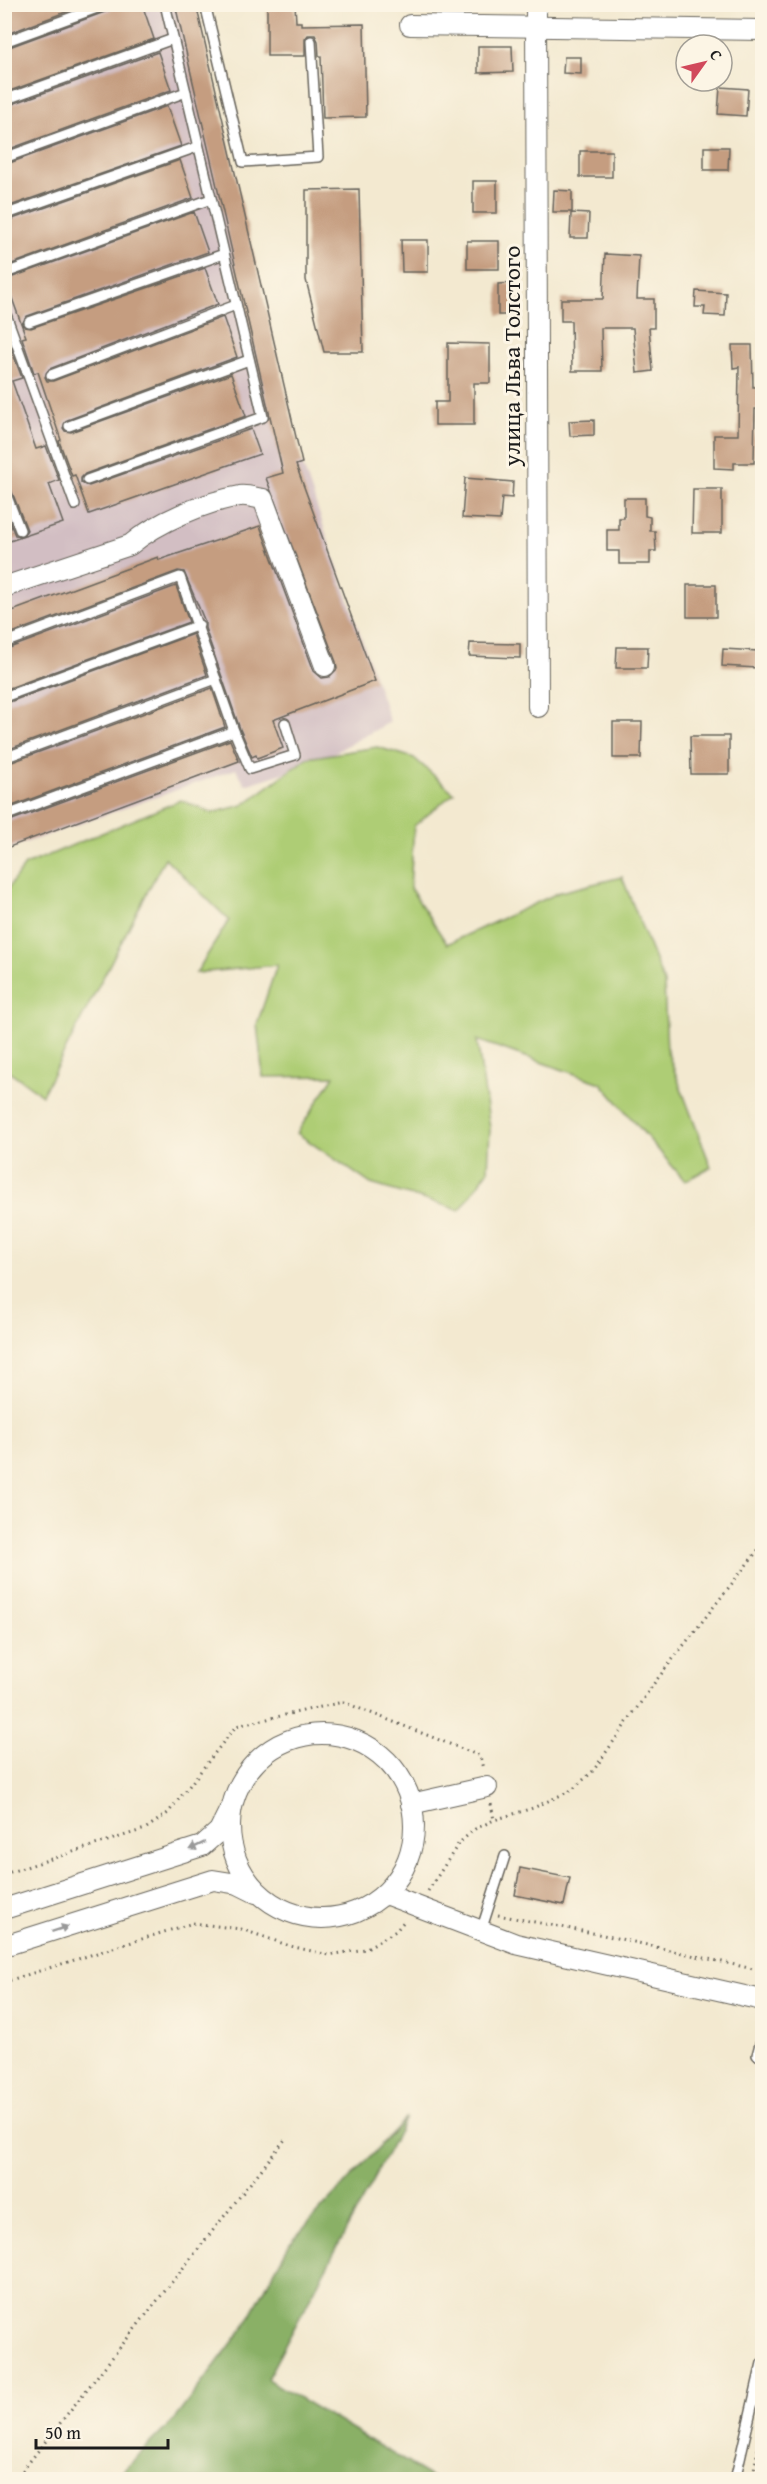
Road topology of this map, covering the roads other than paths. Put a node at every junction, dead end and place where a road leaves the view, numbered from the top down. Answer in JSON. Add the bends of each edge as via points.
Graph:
{"nodes":[{"id":1,"x":108,"y":4,"type":"edge"},
{"id":2,"x":165,"y":4,"type":"edge"},
{"id":3,"x":205,"y":4,"type":"edge"},
{"id":4,"x":536,"y":4,"type":"edge"},
{"id":5,"x":410,"y":25,"type":"dead end"},
{"id":6,"x":536,"y":27,"type":"junction"},
{"id":7,"x":762,"y":30,"type":"edge"},
{"id":8,"x":173,"y":39,"type":"junction"},
{"id":9,"x":311,"y":41,"type":"dead end"},
{"id":10,"x":4,"y":42,"type":"edge"},
{"id":11,"x":186,"y":92,"type":"junction"},
{"id":12,"x":4,"y":100,"type":"edge"},
{"id":13,"x":197,"y":147,"type":"junction"},
{"id":14,"x":4,"y":158,"type":"edge"},
{"id":15,"x":211,"y":199,"type":"junction"},
{"id":16,"x":4,"y":215,"type":"edge"},
{"id":17,"x":224,"y":254,"type":"junction"},
{"id":18,"x":11,"y":271,"type":"dead end"},
{"id":19,"x":236,"y":305,"type":"junction"},
{"id":20,"x":4,"y":309,"type":"edge"},
{"id":21,"x":29,"y":322,"type":"dead end"},
{"id":22,"x":249,"y":360,"type":"junction"},
{"id":23,"x":51,"y":375,"type":"dead end"},
{"id":24,"x":69,"y":426,"type":"dead end"},
{"id":25,"x":87,"y":480,"type":"dead end"},
{"id":26,"x":4,"y":489,"type":"edge"},
{"id":27,"x":75,"y":505,"type":"dead end"},
{"id":28,"x":8,"y":508,"type":"edge"},
{"id":29,"x":20,"y":530,"type":"dead end"},
{"id":30,"x":4,"y":587,"type":"edge"},
{"id":31,"x":199,"y":625,"type":"junction"},
{"id":32,"x":4,"y":643,"type":"edge"},
{"id":33,"x":325,"y":666,"type":"dead end"},
{"id":34,"x":216,"y":679,"type":"junction"},
{"id":35,"x":4,"y":697,"type":"edge"},
{"id":36,"x":538,"y":707,"type":"dead end"},
{"id":37,"x":285,"y":723,"type":"dead end"},
{"id":38,"x":234,"y":731,"type":"junction"},
{"id":39,"x":4,"y":758,"type":"edge"},
{"id":40,"x":4,"y":816,"type":"edge"},
{"id":41,"x":487,"y":1787,"type":"road end"},
{"id":42,"x":233,"y":1803,"type":"junction"},
{"id":43,"x":411,"y":1804,"type":"junction"},
{"id":44,"x":505,"y":1856,"type":"dead end"},
{"id":45,"x":386,"y":1894,"type":"junction"},
{"id":46,"x":261,"y":1896,"type":"junction"},
{"id":47,"x":4,"y":1909,"type":"edge"},
{"id":48,"x":482,"y":1931,"type":"junction"},
{"id":49,"x":4,"y":1946,"type":"edge"},
{"id":50,"x":762,"y":2000,"type":"edge"},
{"id":51,"x":762,"y":2037,"type":"edge"},
{"id":52,"x":757,"y":2055,"type":"dead end"},
{"id":53,"x":762,"y":2363,"type":"edge"},
{"id":54,"x":735,"y":2480,"type":"edge"}],
"edges":[{"from":1,"to":10,"type":"lane"},
{"from":2,"to":8,"type":"lane"},
{"from":3,"to":9,"type":"lane","via":[[243,162],[318,157]]},
{"from":4,"to":6,"type":"street","name":"улица Льва Толстого"},
{"from":5,"to":6,"type":"street"},
{"from":6,"to":7,"type":"street"},
{"from":6,"to":36,"type":"street","name":"улица Льва Толстого"},
{"from":8,"to":11,"type":"lane"},
{"from":8,"to":12,"type":"lane"},
{"from":11,"to":13,"type":"lane"},
{"from":11,"to":14,"type":"lane"},
{"from":13,"to":15,"type":"lane"},
{"from":13,"to":16,"type":"lane"},
{"from":15,"to":17,"type":"lane"},
{"from":15,"to":18,"type":"lane"},
{"from":17,"to":19,"type":"lane"},
{"from":17,"to":21,"type":"lane"},
{"from":19,"to":22,"type":"lane"},
{"from":19,"to":23,"type":"lane"},
{"from":20,"to":27,"type":"lane"},
{"from":22,"to":24,"type":"lane"},
{"from":22,"to":25,"type":"lane","via":[[263,417]]},
{"from":26,"to":28,"type":"lane"},
{"from":28,"to":29,"type":"lane"},
{"from":30,"to":33,"type":"street","via":[[130,545],[146,531],[210,505],[242,496],[263,499]]},
{"from":31,"to":32,"type":"lane","via":[[180,577]]},
{"from":31,"to":34,"type":"lane"},
{"from":31,"to":35,"type":"lane"},
{"from":34,"to":38,"type":"lane"},
{"from":34,"to":39,"type":"lane"},
{"from":37,"to":38,"type":"lane","via":[[295,755],[250,769]]},
{"from":38,"to":40,"type":"lane"},
{"from":41,"to":43,"type":"street"},
{"from":42,"to":43,"type":"street","via":[[248,1772],[273,1748],[305,1735],[322,1734],[356,1741],[386,1760],[406,1788]]},
{"from":42,"to":46,"type":"street","via":[[230,1832],[234,1853],[243,1874]]},
{"from":42,"to":47,"type":"street","one_way":true,"via":[[219,1831],[202,1846]]},
{"from":43,"to":45,"type":"street","via":[[414,1836],[410,1852],[405,1868]]},
{"from":44,"to":48,"type":"lane"},
{"from":45,"to":46,"type":"street","via":[[357,1912],[324,1918],[290,1913]]},
{"from":45,"to":48,"type":"street"},
{"from":49,"to":46,"type":"street","one_way":true,"via":[[213,1880],[238,1884]]},
{"from":48,"to":50,"type":"street","via":[[516,1944]]},
{"from":51,"to":52,"type":"lane"},
{"from":53,"to":54,"type":"lane"}]}
